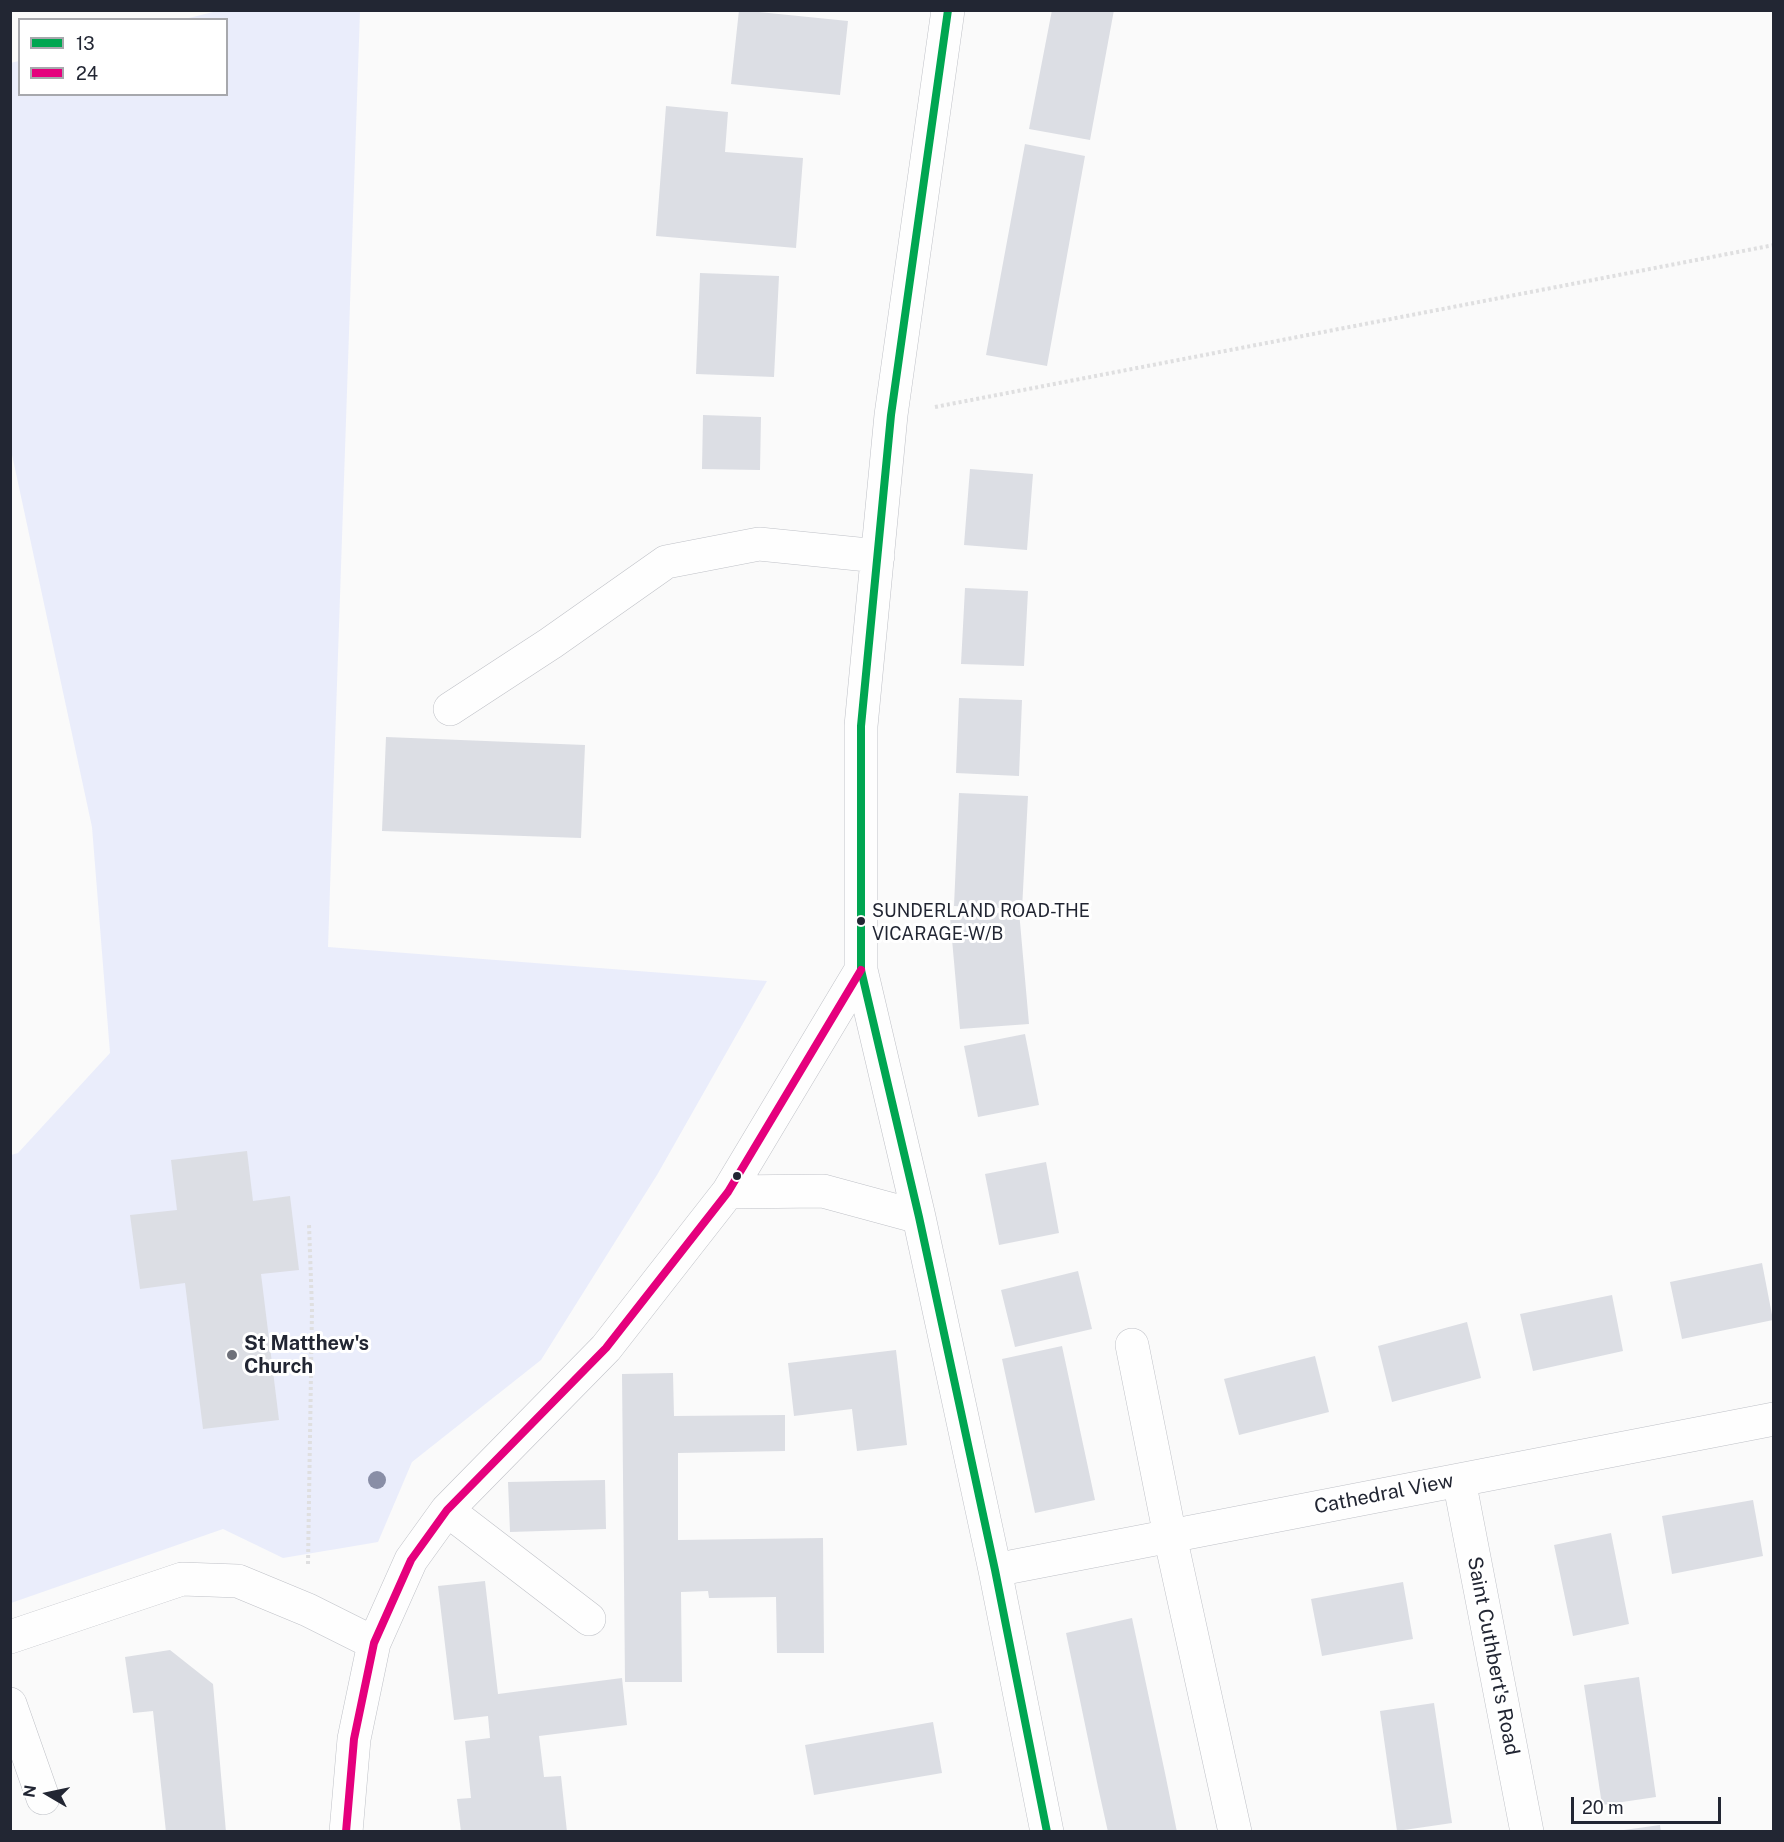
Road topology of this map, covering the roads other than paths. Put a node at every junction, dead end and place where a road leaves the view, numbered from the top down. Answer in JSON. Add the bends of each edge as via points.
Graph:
{"nodes":[{"id":1,"x":948,"y":10,"type":"edge"},
{"id":2,"x":878,"y":556,"type":"junction"},
{"id":3,"x":450,"y":709,"type":"dead end"},
{"id":4,"x":861,"y":970,"type":"junction"},
{"id":5,"x":728,"y":1192,"type":"junction"},
{"id":6,"x":920,"y":1217,"type":"junction"},
{"id":7,"x":1132,"y":1345,"type":"dead end"},
{"id":8,"x":1773,"y":1419,"type":"edge"},
{"id":9,"x":1460,"y":1480,"type":"junction"},
{"id":10,"x":447,"y":1510,"type":"junction"},
{"id":11,"x":1170,"y":1536,"type":"junction"},
{"id":12,"x":995,"y":1570,"type":"junction"},
{"id":13,"x":589,"y":1619,"type":"dead end"},
{"id":14,"x":10,"y":1637,"type":"edge"},
{"id":15,"x":374,"y":1643,"type":"junction"},
{"id":16,"x":10,"y":1704,"type":"edge"},
{"id":17,"x":43,"y":1798,"type":"dead end"},
{"id":18,"x":346,"y":1832,"type":"edge"},
{"id":19,"x":1047,"y":1832,"type":"edge"},
{"id":20,"x":1235,"y":1832,"type":"edge"},
{"id":21,"x":1527,"y":1832,"type":"edge"}],
"edges":[{"from":1,"to":2,"type":"street","via":[[891,415]]},
{"from":2,"to":3,"type":"street","via":[[759,543],[666,562]]},
{"from":2,"to":4,"type":"street","via":[[861,726]]},
{"from":4,"to":5,"type":"street"},
{"from":4,"to":6,"type":"street"},
{"from":5,"to":6,"type":"street","via":[[823,1191]]},
{"from":5,"to":10,"type":"street","via":[[606,1348]]},
{"from":6,"to":12,"type":"street"},
{"from":7,"to":11,"type":"street"},
{"from":8,"to":9,"type":"street","name":"Cathedral View"},
{"from":9,"to":11,"type":"street","name":"Cathedral View"},
{"from":9,"to":21,"type":"street","name":"Saint Cuthbert's Road"},
{"from":10,"to":13,"type":"street"},
{"from":10,"to":15,"type":"street","via":[[411,1560]]},
{"from":11,"to":12,"type":"street","name":"Cathedral View"},
{"from":11,"to":20,"type":"street"},
{"from":12,"to":19,"type":"street"},
{"from":14,"to":15,"type":"street","via":[[182,1579],[238,1581]]},
{"from":15,"to":18,"type":"street","via":[[354,1738]]},
{"from":16,"to":17,"type":"street"}]}
